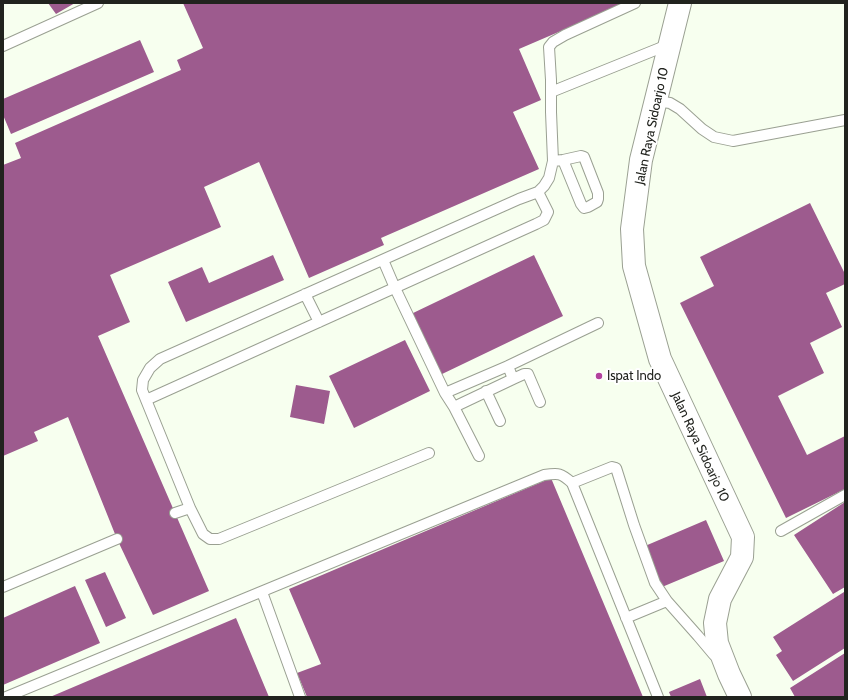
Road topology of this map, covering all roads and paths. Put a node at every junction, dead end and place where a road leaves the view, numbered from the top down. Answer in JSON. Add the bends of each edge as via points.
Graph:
{"nodes":[{"id":1,"x":98,"y":3,"type":"edge"},
{"id":2,"x":635,"y":3,"type":"edge"},
{"id":3,"x":680,"y":3,"type":"edge"},
{"id":4,"x":670,"y":44,"type":"junction"},
{"id":5,"x":3,"y":46,"type":"edge"},
{"id":6,"x":552,"y":92,"type":"junction"},
{"id":7,"x":656,"y":101,"type":"junction"},
{"id":8,"x":845,"y":120,"type":"edge"},
{"id":9,"x":558,"y":161,"type":"junction"},
{"id":10,"x":538,"y":192,"type":"junction"},
{"id":11,"x":383,"y":260,"type":"junction"},
{"id":12,"x":395,"y":288,"type":"junction"},
{"id":13,"x":305,"y":294,"type":"junction"},
{"id":14,"x":319,"y":322,"type":"junction"},
{"id":15,"x":598,"y":323,"type":"dead end"},
{"id":16,"x":508,"y":366,"type":"junction"},
{"id":17,"x":513,"y":379,"type":"junction"},
{"id":18,"x":486,"y":392,"type":"junction"},
{"id":19,"x":445,"y":393,"type":"junction"},
{"id":20,"x":146,"y":400,"type":"junction"},
{"id":21,"x":540,"y":402,"type":"dead end"},
{"id":22,"x":454,"y":407,"type":"junction"},
{"id":23,"x":500,"y":420,"type":"dead end"},
{"id":24,"x":429,"y":453,"type":"dead end"},
{"id":25,"x":479,"y":456,"type":"dead end"},
{"id":26,"x":572,"y":483,"type":"junction"},
{"id":27,"x":845,"y":495,"type":"edge"},
{"id":28,"x":190,"y":508,"type":"junction"},
{"id":29,"x":175,"y":513,"type":"dead end"},
{"id":30,"x":781,"y":530,"type":"dead end"},
{"id":31,"x":117,"y":539,"type":"dead end"},
{"id":32,"x":3,"y":587,"type":"edge"},
{"id":33,"x":262,"y":592,"type":"junction"},
{"id":34,"x":667,"y":602,"type":"junction"},
{"id":35,"x":626,"y":618,"type":"junction"},
{"id":36,"x":729,"y":674,"type":"junction"},
{"id":37,"x":6,"y":697,"type":"edge"},
{"id":38,"x":300,"y":697,"type":"edge"},
{"id":39,"x":658,"y":697,"type":"edge"},
{"id":40,"x":740,"y":697,"type":"edge"}],
"edges":[{"from":1,"to":5,"type":"lane"},
{"from":2,"to":6,"type":"lane","via":[[553,42],[549,47]]},
{"from":3,"to":4,"type":"street","name":"Jalan Raya Sidoarjo 10"},
{"from":4,"to":6,"type":"lane"},
{"from":4,"to":7,"type":"street","name":"Jalan Raya Sidoarjo 10"},
{"from":6,"to":9,"type":"lane","via":[[551,112]]},
{"from":7,"to":8,"type":"lane","via":[[670,103],[680,109],[714,137],[733,141]]},
{"from":7,"to":36,"type":"street","name":"Jalan Raya Sidoarjo 10","via":[[641,160],[632,229],[634,266],[660,359],[743,537],[742,557],[720,599],[715,623],[717,643]]},
{"from":9,"to":9,"type":"lane","via":[[584,208],[597,202],[598,193],[584,157]]},
{"from":9,"to":10,"type":"lane"},
{"from":10,"to":11,"type":"lane"},
{"from":10,"to":12,"type":"lane","via":[[548,212],[544,220]]},
{"from":11,"to":12,"type":"lane"},
{"from":11,"to":13,"type":"lane"},
{"from":12,"to":14,"type":"lane"},
{"from":12,"to":19,"type":"lane"},
{"from":13,"to":14,"type":"lane"},
{"from":13,"to":20,"type":"lane","via":[[160,359],[150,368],[143,380],[142,390]]},
{"from":14,"to":20,"type":"lane"},
{"from":15,"to":16,"type":"lane"},
{"from":16,"to":17,"type":"lane"},
{"from":16,"to":19,"type":"lane"},
{"from":17,"to":18,"type":"lane"},
{"from":17,"to":21,"type":"lane","via":[[528,374]]},
{"from":18,"to":22,"type":"lane"},
{"from":18,"to":23,"type":"lane"},
{"from":19,"to":22,"type":"lane"},
{"from":20,"to":28,"type":"lane"},
{"from":22,"to":25,"type":"lane"},
{"from":24,"to":28,"type":"lane","via":[[219,539],[210,539],[203,534]]},
{"from":26,"to":33,"type":"lane","via":[[562,475],[544,475]]},
{"from":26,"to":34,"type":"lane","via":[[612,467],[616,468],[655,583]]},
{"from":26,"to":35,"type":"lane"},
{"from":27,"to":30,"type":"lane"},
{"from":28,"to":29,"type":"lane"},
{"from":31,"to":32,"type":"lane"},
{"from":33,"to":37,"type":"lane"},
{"from":33,"to":38,"type":"lane"},
{"from":34,"to":35,"type":"lane"},
{"from":34,"to":36,"type":"lane"},
{"from":35,"to":39,"type":"lane"},
{"from":36,"to":40,"type":"street","name":"Jalan Raya Sidoarjo 10"}]}
